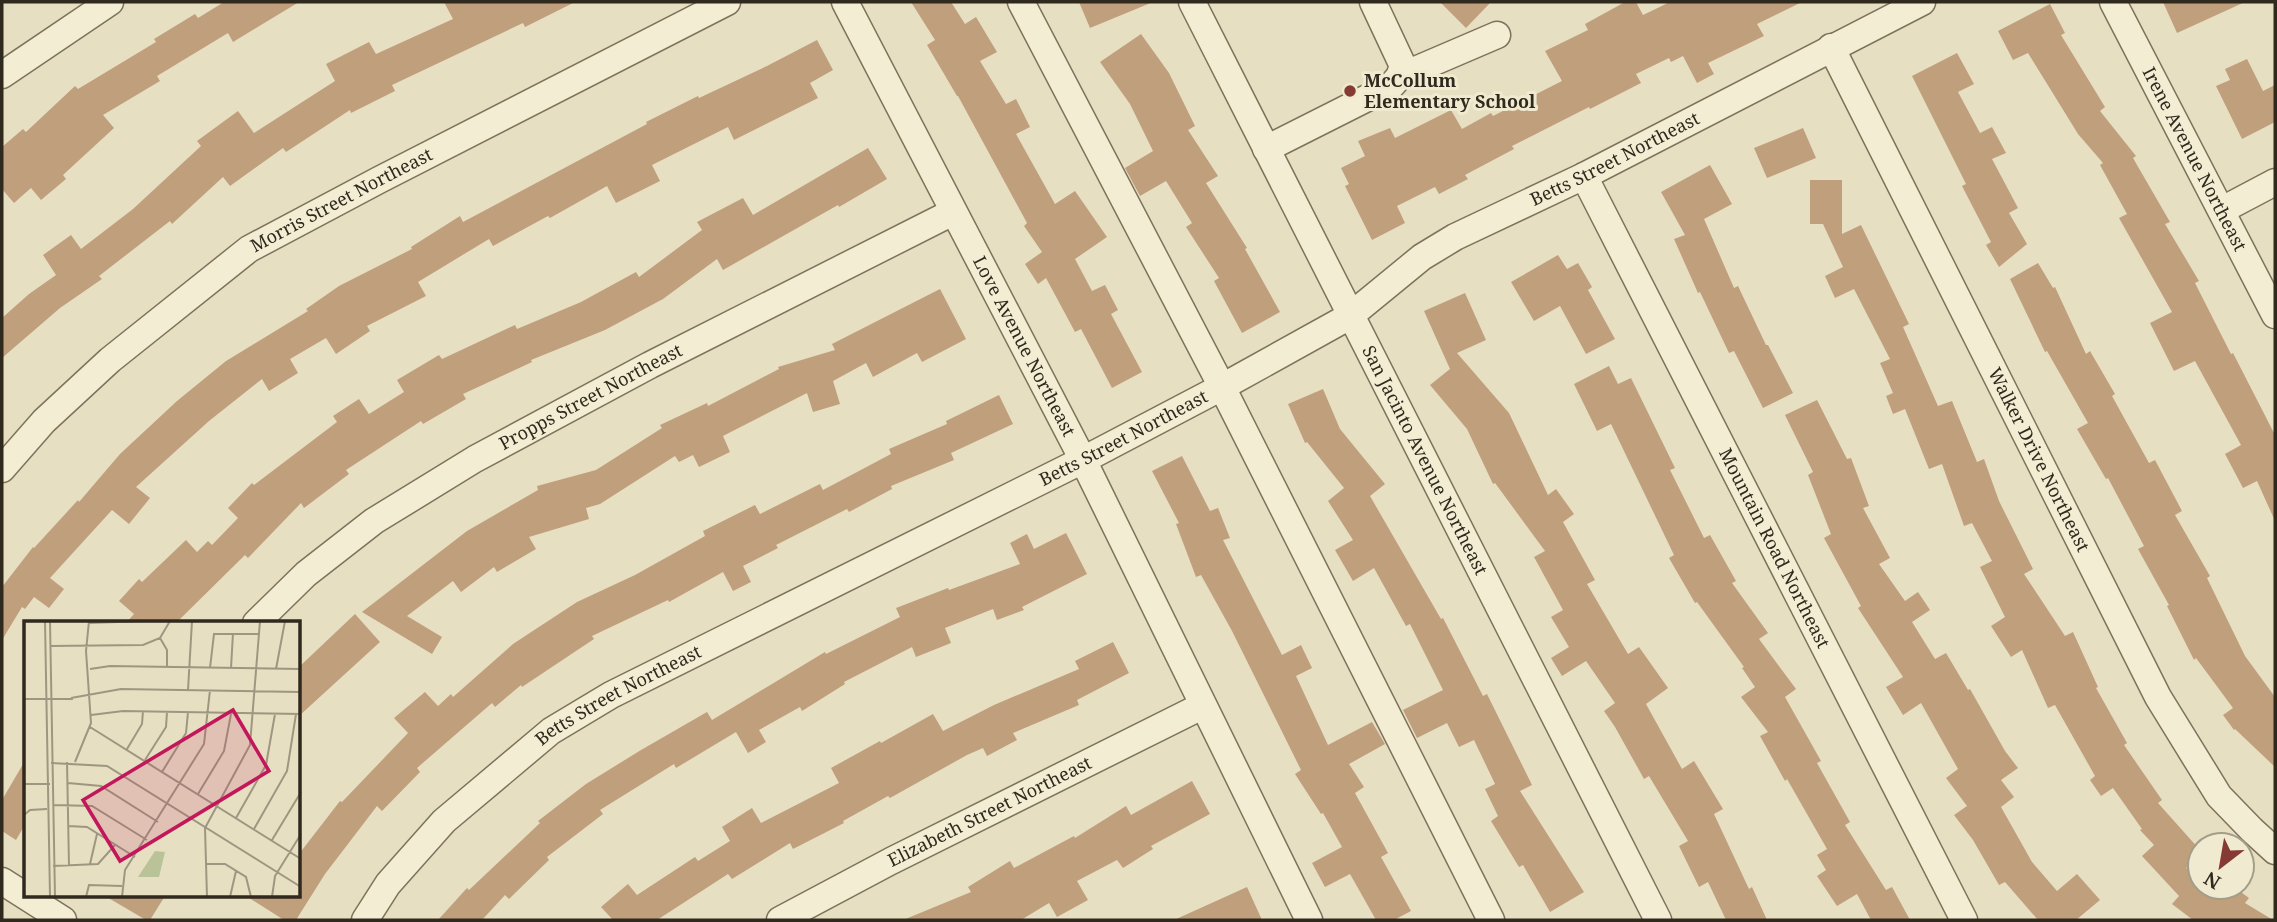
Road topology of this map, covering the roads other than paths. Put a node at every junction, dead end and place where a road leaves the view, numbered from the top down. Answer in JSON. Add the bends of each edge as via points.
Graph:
{"nodes":[{"id":1,"x":110,"y":2,"type":"edge"},
{"id":2,"x":727,"y":2,"type":"edge"},
{"id":3,"x":845,"y":2,"type":"edge"},
{"id":4,"x":1021,"y":2,"type":"edge"},
{"id":5,"x":1192,"y":2,"type":"edge"},
{"id":6,"x":1373,"y":2,"type":"edge"},
{"id":7,"x":1922,"y":2,"type":"edge"},
{"id":8,"x":2113,"y":2,"type":"edge"},
{"id":9,"x":1496,"y":35,"type":"dead end"},
{"id":10,"x":1831,"y":47,"type":"junction"},
{"id":11,"x":2,"y":75,"type":"edge"},
{"id":12,"x":1399,"y":78,"type":"junction"},
{"id":13,"x":1266,"y":149,"type":"junction"},
{"id":14,"x":1584,"y":176,"type":"junction"},
{"id":15,"x":2275,"y":182,"type":"edge"},
{"id":16,"x":2222,"y":210,"type":"junction"},
{"id":17,"x":953,"y":212,"type":"junction"},
{"id":18,"x":2275,"y":315,"type":"edge"},
{"id":19,"x":1350,"y":316,"type":"junction"},
{"id":20,"x":1223,"y":387,"type":"junction"},
{"id":21,"x":1083,"y":460,"type":"junction"},
{"id":22,"x":2,"y":468,"type":"edge"},
{"id":23,"x":258,"y":621,"type":"edge"},
{"id":24,"x":1202,"y":706,"type":"junction"},
{"id":25,"x":2275,"y":850,"type":"edge"},
{"id":26,"x":2,"y":881,"type":"edge"},
{"id":27,"x":24,"y":893,"type":"edge"},
{"id":28,"x":34,"y":898,"type":"edge"},
{"id":29,"x":53,"y":908,"type":"edge"},
{"id":30,"x":365,"y":920,"type":"edge"},
{"id":31,"x":780,"y":920,"type":"edge"},
{"id":32,"x":1309,"y":920,"type":"edge"},
{"id":33,"x":1491,"y":920,"type":"edge"},
{"id":34,"x":1658,"y":920,"type":"edge"},
{"id":35,"x":1964,"y":920,"type":"edge"}],
"edges":[{"from":1,"to":11,"type":"street"},
{"from":2,"to":22,"type":"street","name":"Morris Street Northeast","via":[[249,249],[110,360],[44,421]]},
{"from":3,"to":17,"type":"street","name":"Love Avenue Northeast"},
{"from":4,"to":20,"type":"street"},
{"from":5,"to":13,"type":"street","name":"San Jacinto Avenue Northeast"},
{"from":6,"to":12,"type":"street","via":[[1403,66]]},
{"from":7,"to":10,"type":"street","name":"Betts Street Northeast"},
{"from":8,"to":16,"type":"street","name":"Irene Avenue Northeast"},
{"from":9,"to":12,"type":"street"},
{"from":10,"to":14,"type":"street","name":"Betts Street Northeast"},
{"from":10,"to":25,"type":"street","name":"Walker Drive Northeast","via":[[2158,696],[2219,796]]},
{"from":12,"to":13,"type":"street"},
{"from":13,"to":19,"type":"street","name":"San Jacinto Avenue Northeast"},
{"from":14,"to":19,"type":"street","name":"Betts Street Northeast","via":[[1433,250]]},
{"from":14,"to":35,"type":"street","name":"Mountain Road Northeast"},
{"from":15,"to":16,"type":"street"},
{"from":16,"to":18,"type":"street","name":"Irene Avenue Northeast"},
{"from":17,"to":21,"type":"street","name":"Love Avenue Northeast"},
{"from":17,"to":23,"type":"street","name":"Propps Street Northeast","via":[[475,459],[374,521],[306,574]]},
{"from":19,"to":20,"type":"street","name":"Betts Street Northeast"},
{"from":19,"to":34,"type":"street","name":"San Jacinto Avenue Northeast"},
{"from":20,"to":21,"type":"street","name":"Betts Street Northeast"},
{"from":20,"to":33,"type":"street"},
{"from":21,"to":24,"type":"street","name":"Love Avenue Northeast"},
{"from":21,"to":30,"type":"street","name":"Betts Street Northeast","via":[[611,695],[551,731],[444,821],[388,884]]},
{"from":24,"to":31,"type":"street","name":"Elizabeth Street Northeast"},
{"from":24,"to":32,"type":"street","name":"Love Avenue Northeast"},
{"from":26,"to":27,"type":"street"},
{"from":28,"to":29,"type":"street"}]}
